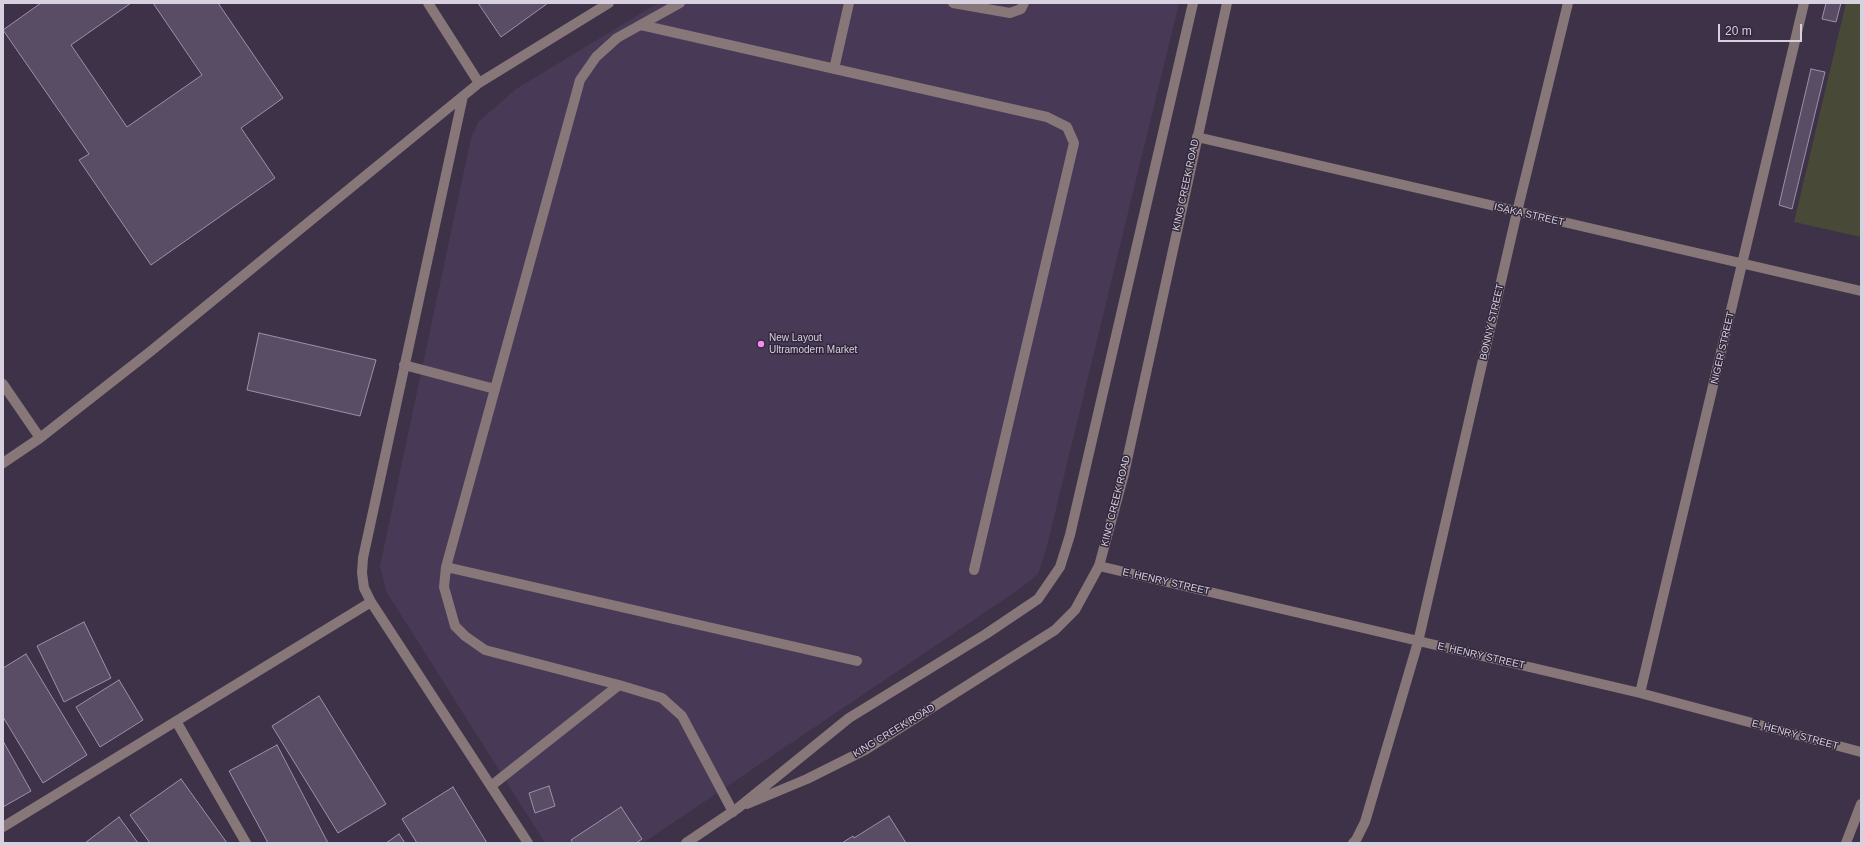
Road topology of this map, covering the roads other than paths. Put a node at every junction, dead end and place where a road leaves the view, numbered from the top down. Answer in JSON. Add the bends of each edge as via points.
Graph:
{"nodes":[{"id":1,"x":428,"y":3,"type":"edge"},
{"id":2,"x":609,"y":3,"type":"edge"},
{"id":3,"x":680,"y":3,"type":"edge"},
{"id":4,"x":849,"y":3,"type":"edge"},
{"id":5,"x":953,"y":3,"type":"edge"},
{"id":6,"x":1024,"y":3,"type":"edge"},
{"id":7,"x":1193,"y":3,"type":"edge"},
{"id":8,"x":1227,"y":3,"type":"edge"},
{"id":9,"x":1568,"y":3,"type":"edge"},
{"id":10,"x":1804,"y":3,"type":"edge"},
{"id":11,"x":641,"y":24,"type":"junction"},
{"id":12,"x":834,"y":69,"type":"junction"},
{"id":13,"x":478,"y":83,"type":"junction"},
{"id":14,"x":463,"y":96,"type":"junction"},
{"id":15,"x":1196,"y":137,"type":"junction"},
{"id":16,"x":1517,"y":212,"type":"junction"},
{"id":17,"x":1743,"y":263,"type":"junction"},
{"id":18,"x":1861,"y":291,"type":"edge"},
{"id":19,"x":404,"y":366,"type":"junction"},
{"id":20,"x":3,"y":384,"type":"edge"},
{"id":21,"x":495,"y":389,"type":"junction"},
{"id":22,"x":40,"y":438,"type":"junction"},
{"id":23,"x":3,"y":463,"type":"edge"},
{"id":24,"x":1099,"y":566,"type":"junction"},
{"id":25,"x":446,"y":567,"type":"junction"},
{"id":26,"x":974,"y":570,"type":"dead end"},
{"id":27,"x":371,"y":602,"type":"junction"},
{"id":28,"x":1418,"y":642,"type":"junction"},
{"id":29,"x":857,"y":661,"type":"dead end"},
{"id":30,"x":619,"y":685,"type":"junction"},
{"id":31,"x":1640,"y":693,"type":"junction"},
{"id":32,"x":176,"y":721,"type":"junction"},
{"id":33,"x":1861,"y":752,"type":"edge"},
{"id":34,"x":491,"y":786,"type":"junction"},
{"id":35,"x":1861,"y":804,"type":"edge"},
{"id":36,"x":736,"y":810,"type":"junction"},
{"id":37,"x":3,"y":828,"type":"edge"},
{"id":38,"x":246,"y":843,"type":"edge"},
{"id":39,"x":528,"y":843,"type":"edge"},
{"id":40,"x":686,"y":843,"type":"edge"},
{"id":41,"x":1353,"y":843,"type":"edge"},
{"id":42,"x":1846,"y":843,"type":"edge"}],
"edges":[{"from":1,"to":13,"type":"street"},
{"from":2,"to":13,"type":"street"},
{"from":3,"to":11,"type":"street"},
{"from":4,"to":12,"type":"street"},
{"from":5,"to":6,"type":"street","via":[[1010,13],[1021,9]]},
{"from":7,"to":36,"type":"street","name":"KING CREEK ROAD","via":[[1070,535],[1060,567],[1038,599],[849,718]]},
{"from":8,"to":15,"type":"street","name":"KING CREEK ROAD"},
{"from":9,"to":16,"type":"street","name":"BONNY STREET"},
{"from":10,"to":17,"type":"street","name":"NIGER STREET"},
{"from":11,"to":12,"type":"street"},
{"from":11,"to":21,"type":"street","via":[[617,38],[596,56],[580,80]]},
{"from":12,"to":26,"type":"street","via":[[1047,117],[1067,126],[1074,143]]},
{"from":13,"to":14,"type":"street"},
{"from":14,"to":19,"type":"street"},
{"from":14,"to":22,"type":"street","via":[[151,351]]},
{"from":15,"to":16,"type":"street","name":"ISAKA STREET"},
{"from":15,"to":24,"type":"street","name":"KING CREEK ROAD","via":[[1124,474]]},
{"from":16,"to":17,"type":"street","name":"ISAKA STREET"},
{"from":16,"to":28,"type":"street","name":"BONNY STREET"},
{"from":17,"to":18,"type":"street","name":"ISAKA STREET"},
{"from":17,"to":31,"type":"street","name":"NIGER STREET"},
{"from":19,"to":21,"type":"street"},
{"from":19,"to":27,"type":"street","via":[[363,558],[364,588]]},
{"from":20,"to":22,"type":"street"},
{"from":21,"to":25,"type":"street"},
{"from":22,"to":23,"type":"street"},
{"from":24,"to":28,"type":"street","name":"E. HENRY STREET"},
{"from":24,"to":36,"type":"street","name":"KING CREEK ROAD","via":[[1075,610],[1055,630],[865,750]]},
{"from":25,"to":29,"type":"street"},
{"from":25,"to":30,"type":"street","via":[[444,587],[455,626],[464,636],[485,650]]},
{"from":27,"to":32,"type":"street"},
{"from":27,"to":34,"type":"street"},
{"from":28,"to":31,"type":"street","name":"E. HENRY STREET"},
{"from":28,"to":41,"type":"street","name":"BONNY STREET","via":[[1365,822]]},
{"from":30,"to":34,"type":"street"},
{"from":30,"to":36,"type":"street","via":[[662,698],[682,716]]},
{"from":31,"to":33,"type":"street","name":"E. HENRY STREET"},
{"from":32,"to":37,"type":"street"},
{"from":32,"to":38,"type":"street"},
{"from":34,"to":39,"type":"street"},
{"from":35,"to":42,"type":"street"},
{"from":36,"to":40,"type":"street","name":"KING CREEK ROAD"}]}
